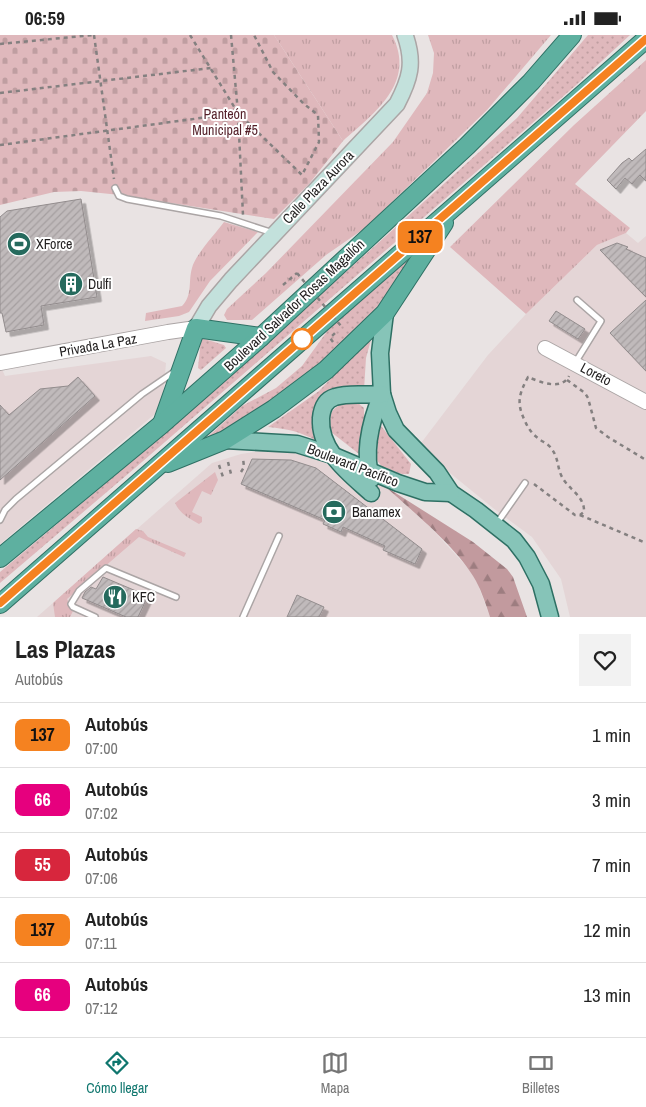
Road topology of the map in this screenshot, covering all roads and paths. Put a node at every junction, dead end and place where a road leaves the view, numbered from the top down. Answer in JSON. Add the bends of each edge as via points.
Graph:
{"nodes":[{"id":1,"x":93,"y":35,"type":"edge"},
{"id":2,"x":190,"y":35,"type":"edge"},
{"id":3,"x":231,"y":35,"type":"edge"},
{"id":4,"x":254,"y":35,"type":"edge"},
{"id":5,"x":405,"y":35,"type":"edge"},
{"id":6,"x":572,"y":35,"type":"edge"},
{"id":7,"x":646,"y":39,"type":"edge"},
{"id":8,"x":0,"y":45,"type":"edge"},
{"id":9,"x":211,"y":69,"type":"junction"},
{"id":10,"x":100,"y":81,"type":"junction"},
{"id":11,"x":0,"y":93,"type":"edge"},
{"id":12,"x":238,"y":113,"type":"junction"},
{"id":13,"x":107,"y":130,"type":"junction"},
{"id":14,"x":0,"y":145,"type":"edge"},
{"id":15,"x":115,"y":188,"type":"joint"},
{"id":16,"x":455,"y":206,"type":"junction"},
{"id":17,"x":239,"y":223,"type":"junction"},
{"id":18,"x":273,"y":233,"type":"junction"},
{"id":19,"x":283,"y":285,"type":"dead end"},
{"id":20,"x":577,"y":300,"type":"dead end"},
{"id":21,"x":384,"y":313,"type":"junction"},
{"id":22,"x":196,"y":329,"type":"junction"},
{"id":23,"x":261,"y":337,"type":"junction"},
{"id":24,"x":337,"y":337,"type":"dead end"},
{"id":25,"x":545,"y":348,"type":"dead end"},
{"id":26,"x":0,"y":363,"type":"edge"},
{"id":27,"x":575,"y":364,"type":"junction"},
{"id":28,"x":183,"y":365,"type":"junction"},
{"id":29,"x":567,"y":380,"type":"junction"},
{"id":30,"x":382,"y":394,"type":"junction"},
{"id":31,"x":646,"y":402,"type":"edge"},
{"id":32,"x":162,"y":424,"type":"junction"},
{"id":33,"x":225,"y":440,"type":"junction"},
{"id":34,"x":332,"y":455,"type":"junction"},
{"id":35,"x":243,"y":458,"type":"dead end"},
{"id":36,"x":646,"y":460,"type":"edge"},
{"id":37,"x":228,"y":462,"type":"dead end"},
{"id":38,"x":219,"y":465,"type":"dead end"},
{"id":39,"x":156,"y":467,"type":"junction"},
{"id":40,"x":368,"y":469,"type":"junction"},
{"id":41,"x":241,"y":472,"type":"dead end"},
{"id":42,"x":231,"y":474,"type":"dead end"},
{"id":43,"x":223,"y":477,"type":"dead end"},
{"id":44,"x":525,"y":483,"type":"joint"},
{"id":45,"x":451,"y":493,"type":"junction"},
{"id":46,"x":580,"y":515,"type":"junction"},
{"id":47,"x":0,"y":520,"type":"edge"},
{"id":48,"x":496,"y":526,"type":"junction"},
{"id":49,"x":279,"y":536,"type":"dead end"},
{"id":50,"x":646,"y":543,"type":"edge"},
{"id":51,"x":0,"y":558,"type":"edge"},
{"id":52,"x":176,"y":597,"type":"dead end"},
{"id":53,"x":0,"y":603,"type":"edge"},
{"id":54,"x":96,"y":617,"type":"edge"},
{"id":55,"x":243,"y":617,"type":"edge"},
{"id":56,"x":550,"y":617,"type":"edge"}],
"edges":[{"from":1,"to":8,"type":"path"},
{"from":1,"to":10,"type":"path"},
{"from":2,"to":9,"type":"path"},
{"from":3,"to":12,"type":"path"},
{"from":4,"to":12,"type":"path","via":[[273,72],[318,115],[319,142],[302,175]]},
{"from":5,"to":18,"type":"main road","name":"Calle Plaza Aurora","via":[[410,73],[397,104]]},
{"from":6,"to":23,"type":"highway","name":"Boulevard Salvador Rosas Magallón","via":[[466,147]]},
{"from":7,"to":16,"type":"highway","name":"Boulevard Salvador Rosas Magallón"},
{"from":9,"to":10,"type":"path"},
{"from":9,"to":12,"type":"path"},
{"from":10,"to":11,"type":"path"},
{"from":10,"to":13,"type":"path"},
{"from":12,"to":13,"type":"path"},
{"from":12,"to":17,"type":"path","via":[[243,214]]},
{"from":13,"to":14,"type":"path"},
{"from":13,"to":15,"type":"path"},
{"from":15,"to":17,"type":"lane","via":[[119,196],[127,199],[221,216]]},
{"from":16,"to":21,"type":"highway"},
{"from":16,"to":39,"type":"highway","name":"Boulevard Salvador Rosas Magallón"},
{"from":17,"to":18,"type":"lane"},
{"from":18,"to":22,"type":"main road","name":"Calle Plaza Aurora","via":[[209,306]]},
{"from":19,"to":24,"type":"path","bridge":true,"via":[[296,273],[341,326],[330,338],[333,342]]},
{"from":20,"to":27,"type":"lane","via":[[601,321]]},
{"from":21,"to":30,"type":"main road","via":[[380,353]]},
{"from":21,"to":33,"type":"highway","via":[[326,370]]},
{"from":22,"to":23,"type":"highway"},
{"from":22,"to":26,"type":"street","name":"Privada La Paz","via":[[168,331]]},
{"from":22,"to":28,"type":"highway"},
{"from":23,"to":32,"type":"highway","name":"Boulevard Salvador Rosas Magallón"},
{"from":25,"to":27,"type":"street","name":"Loreto"},
{"from":27,"to":29,"type":"path"},
{"from":27,"to":31,"type":"street","name":"Loreto"},
{"from":28,"to":32,"type":"highway"},
{"from":28,"to":47,"type":"lane","via":[[142,394],[16,499]]},
{"from":29,"to":36,"type":"path","via":[[585,393],[596,428]]},
{"from":29,"to":46,"type":"path","via":[[549,384],[528,377],[521,395],[520,410],[529,430],[551,448],[562,477],[582,500],[584,511]]},
{"from":30,"to":34,"type":"main road","via":[[344,395],[326,401],[321,410],[321,425]]},
{"from":30,"to":40,"type":"main road","via":[[370,430]]},
{"from":30,"to":45,"type":"main road","via":[[396,430],[437,472]]},
{"from":32,"to":51,"type":"highway","name":"Boulevard Salvador Rosas Magallón"},
{"from":33,"to":34,"type":"main road","name":"Boulevard Pacífico","via":[[297,444]]},
{"from":33,"to":39,"type":"highway"},
{"from":34,"to":40,"type":"main road","name":"Boulevard Pacífico"},
{"from":34,"to":40,"type":"main road","via":[[371,493]]},
{"from":35,"to":41,"type":"path"},
{"from":37,"to":42,"type":"path"},
{"from":38,"to":43,"type":"path"},
{"from":39,"to":53,"type":"highway","name":"Boulevard Salvador Rosas Magallón"},
{"from":40,"to":45,"type":"main road","name":"Boulevard Pacífico","via":[[425,492]]},
{"from":44,"to":46,"type":"path","via":[[534,484]]},
{"from":44,"to":48,"type":"lane"},
{"from":45,"to":48,"type":"main road"},
{"from":46,"to":50,"type":"path"},
{"from":48,"to":56,"type":"main road","via":[[514,540],[527,557],[541,584]]},
{"from":49,"to":55,"type":"lane"},
{"from":52,"to":54,"type":"lane","via":[[106,568],[79,591],[71,604]]}]}
